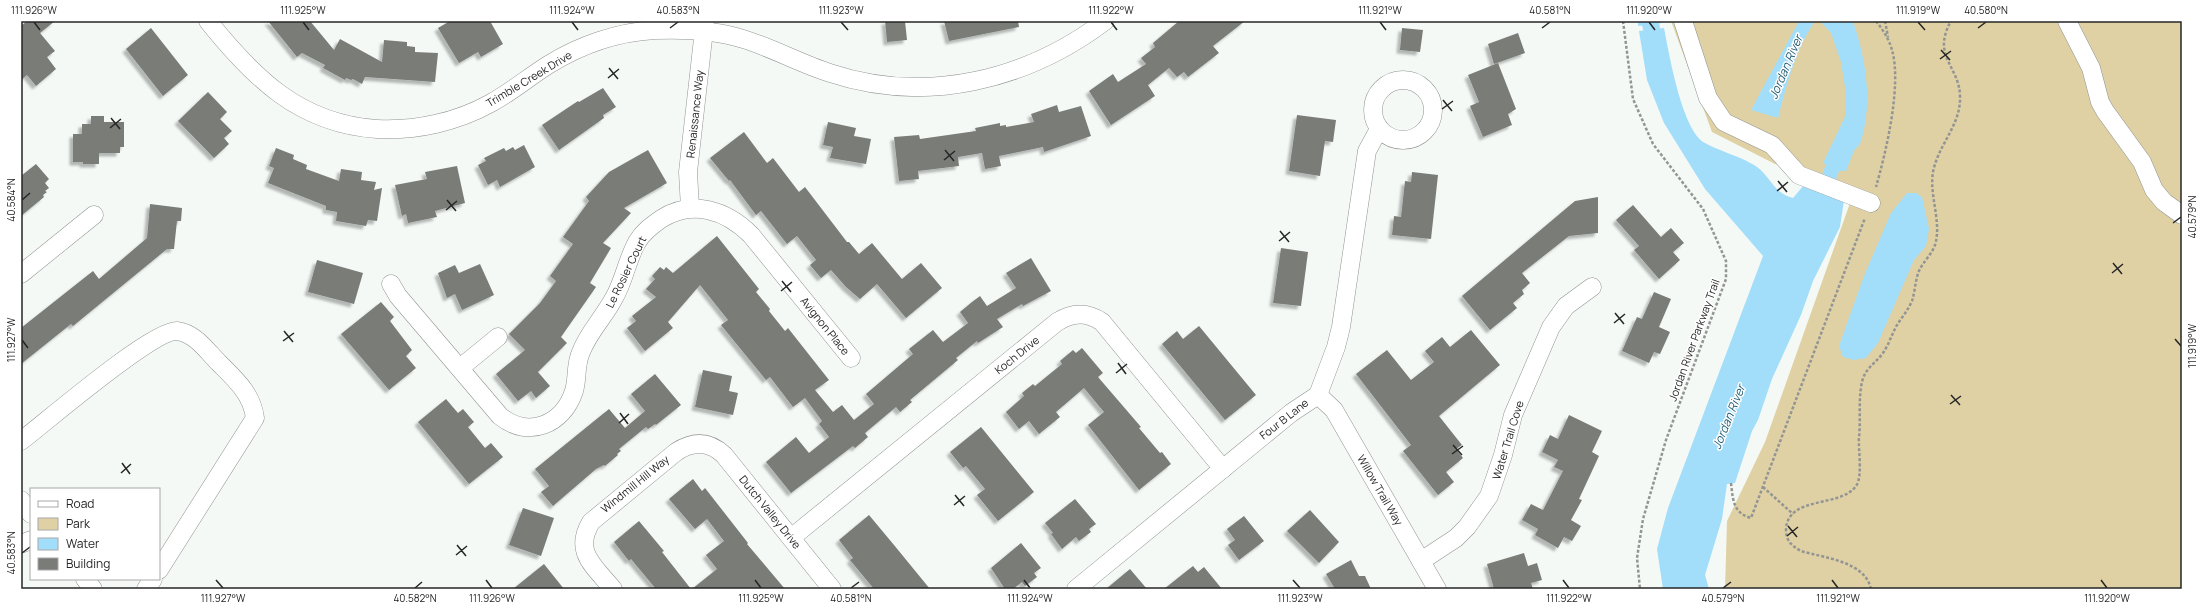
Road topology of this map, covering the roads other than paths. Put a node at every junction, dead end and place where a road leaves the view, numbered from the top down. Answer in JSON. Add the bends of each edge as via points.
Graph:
{"nodes":[{"id":1,"x":208,"y":21,"type":"edge"},
{"id":2,"x":1105,"y":21,"type":"edge"},
{"id":3,"x":1683,"y":21,"type":"edge"},
{"id":4,"x":2067,"y":21,"type":"edge"},
{"id":5,"x":704,"y":26,"type":"edge"},
{"id":6,"x":1379,"y":129,"type":"dead end"},
{"id":7,"x":1871,"y":204,"type":"road end"},
{"id":8,"x":690,"y":208,"type":"junction"},
{"id":9,"x":94,"y":215,"type":"dead end"},
{"id":10,"x":2182,"y":215,"type":"edge"},
{"id":11,"x":21,"y":274,"type":"edge"},
{"id":12,"x":391,"y":284,"type":"dead end"},
{"id":13,"x":1592,"y":287,"type":"dead end"},
{"id":14,"x":498,"y":337,"type":"dead end"},
{"id":15,"x":851,"y":358,"type":"dead end"},
{"id":16,"x":460,"y":368,"type":"junction"},
{"id":17,"x":1318,"y":395,"type":"junction"},
{"id":18,"x":21,"y":441,"type":"edge"},
{"id":19,"x":702,"y":444,"type":"joint"},
{"id":20,"x":1223,"y":469,"type":"junction"},
{"id":21,"x":21,"y":500,"type":"edge"},
{"id":22,"x":30,"y":513,"type":"edge"},
{"id":23,"x":791,"y":538,"type":"junction"},
{"id":24,"x":1421,"y":561,"type":"junction"},
{"id":25,"x":160,"y":568,"type":"edge"},
{"id":26,"x":86,"y":580,"type":"edge"},
{"id":27,"x":152,"y":580,"type":"edge"},
{"id":28,"x":93,"y":589,"type":"edge"},
{"id":29,"x":146,"y":589,"type":"edge"},
{"id":30,"x":612,"y":589,"type":"edge"},
{"id":31,"x":832,"y":589,"type":"edge"},
{"id":32,"x":1076,"y":589,"type":"edge"},
{"id":33,"x":1437,"y":589,"type":"edge"}],
"edges":[{"from":1,"to":5,"type":"street","name":"Trimble Creek Drive","via":[[243,64],[276,92],[313,113],[376,129],[433,124],[472,112],[508,93],[549,64],[596,42],[637,32]]},
{"from":2,"to":5,"type":"street","name":"Trimble Creek Drive","via":[[1064,49],[1020,69],[973,82],[925,87],[901,87],[853,80]]},
{"from":3,"to":7,"type":"street","via":[[1708,98],[1724,122],[1772,145],[1799,174]]},
{"from":4,"to":10,"type":"street","via":[[2091,68],[2105,112],[2142,162],[2154,190],[2164,202]]},
{"from":5,"to":8,"type":"street","name":"Renaissance Way","via":[[688,172]]},
{"from":6,"to":17,"type":"street","name":"Four B Lane","via":[[1367,151],[1341,327]]},
{"from":8,"to":15,"type":"street","name":"Avignon Place","via":[[702,208],[723,215],[742,227]]},
{"from":8,"to":16,"type":"street","name":"Le Rosier Court","via":[[664,218],[641,237],[615,297],[580,353],[571,399],[563,410],[547,423],[531,428],[505,420]]},
{"from":9,"to":11,"type":"street"},
{"from":12,"to":16,"type":"street","name":"Le Rosier Court","via":[[398,296]]},
{"from":13,"to":24,"type":"street","name":"Water Trail Cove","via":[[1566,306],[1551,327],[1513,415],[1503,456],[1489,496],[1456,538]]},
{"from":14,"to":16,"type":"street"},
{"from":17,"to":20,"type":"street","name":"Four B Lane","via":[[1291,413]]},
{"from":17,"to":24,"type":"street","name":"Willow Trail Way","via":[[1334,410]]},
{"from":18,"to":25,"type":"street","via":[[140,349],[176,331],[192,335],[239,383],[253,404],[255,418]]},
{"from":19,"to":23,"type":"street","name":"Dutch Valley Drive","via":[[714,447],[724,455]]},
{"from":19,"to":30,"type":"street","name":"Windmill Hill Way","via":[[688,445],[676,452],[595,517],[587,528],[583,541],[584,554]]},
{"from":20,"to":23,"type":"street","name":"Koch Drive","via":[[1102,322],[1090,316],[1077,314],[1057,322]]},
{"from":20,"to":32,"type":"street","name":"Four B Lane"},
{"from":21,"to":22,"type":"street"},
{"from":23,"to":31,"type":"street","name":"Dutch Valley Drive"},
{"from":24,"to":33,"type":"street","name":"Willow Trail Way"},
{"from":26,"to":28,"type":"street"},
{"from":27,"to":29,"type":"street"}]}
